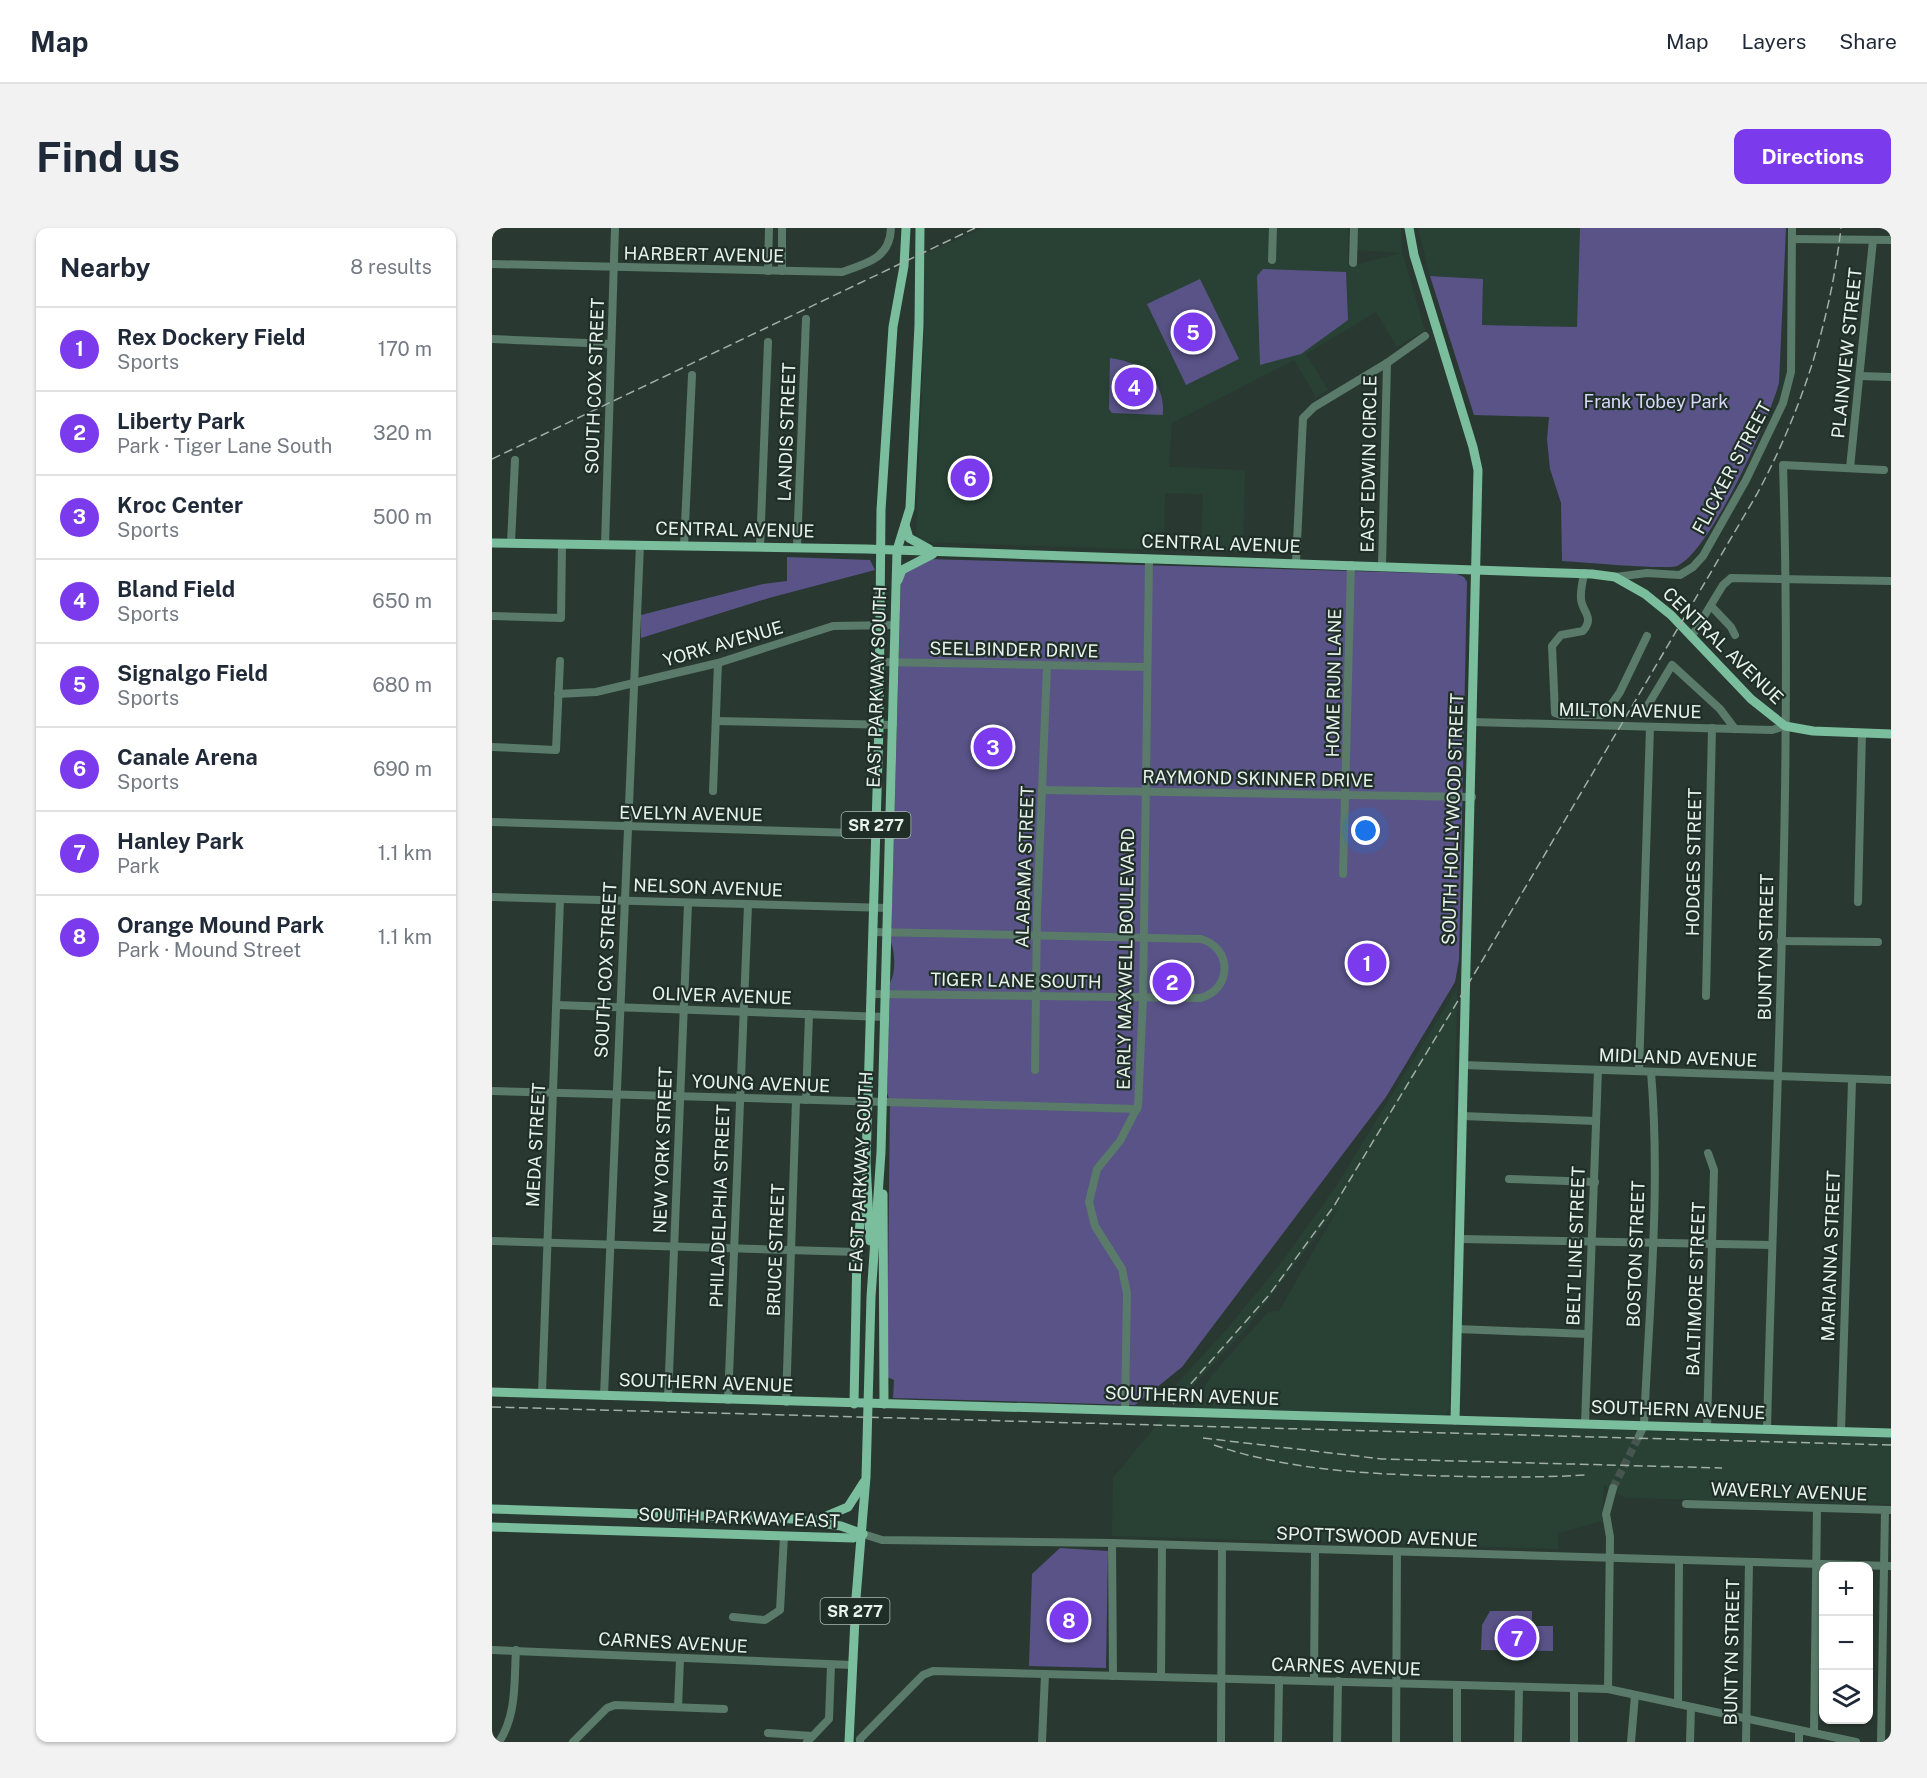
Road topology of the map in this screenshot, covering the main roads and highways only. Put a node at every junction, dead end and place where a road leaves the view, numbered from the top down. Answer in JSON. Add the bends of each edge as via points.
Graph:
{"nodes":[{"id":1,"x":906,"y":228,"type":"edge"},
{"id":2,"x":920,"y":228,"type":"edge"},
{"id":3,"x":1408,"y":228,"type":"edge"},
{"id":4,"x":905,"y":523,"type":"junction"},
{"id":5,"x":492,"y":543,"type":"edge"},
{"id":6,"x":880,"y":549,"type":"junction"},
{"id":7,"x":897,"y":550,"type":"junction"},
{"id":8,"x":937,"y":552,"type":"junction"},
{"id":9,"x":1474,"y":568,"type":"junction"},
{"id":10,"x":896,"y":585,"type":"junction"},
{"id":11,"x":1891,"y":734,"type":"edge"},
{"id":12,"x":881,"y":1152,"type":"junction"},
{"id":13,"x":866,"y":1162,"type":"junction"},
{"id":14,"x":872,"y":1295,"type":"junction"},
{"id":15,"x":492,"y":1392,"type":"edge"},
{"id":16,"x":854,"y":1404,"type":"junction"},
{"id":17,"x":884,"y":1404,"type":"junction"},
{"id":18,"x":1455,"y":1420,"type":"junction"},
{"id":19,"x":1891,"y":1433,"type":"edge"},
{"id":20,"x":866,"y":1477,"type":"junction"},
{"id":21,"x":492,"y":1509,"type":"edge"},
{"id":22,"x":670,"y":1515,"type":"junction"},
{"id":23,"x":813,"y":1521,"type":"junction"},
{"id":24,"x":492,"y":1527,"type":"edge"},
{"id":25,"x":669,"y":1532,"type":"junction"},
{"id":26,"x":863,"y":1534,"type":"junction"},
{"id":27,"x":849,"y":1742,"type":"edge"}],
"edges":[{"from":1,"to":6,"type":"main road","name":"EAST PARKWAY SOUTH","number":"SR 277","via":[[893,327]]},
{"from":2,"to":4,"type":"main road","name":"EAST PARKWAY SOUTH","number":"SR 277","via":[[910,508]]},
{"from":3,"to":9,"type":"main road","name":"SOUTH HOLLYWOOD STREET","via":[[1478,470]]},
{"from":4,"to":7,"type":"main road","name":"EAST PARKWAY SOUTH","number":"SR 277"},
{"from":4,"to":8,"type":"main road","via":[[910,539]]},
{"from":5,"to":6,"type":"main road","name":"CENTRAL AVENUE"},
{"from":6,"to":7,"type":"main road","name":"CENTRAL AVENUE"},
{"from":6,"to":13,"type":"main road","name":"EAST PARKWAY SOUTH","number":"SR 277","via":[[881,662]]},
{"from":7,"to":8,"type":"main road","name":"CENTRAL AVENUE"},
{"from":7,"to":10,"type":"main road","name":"EAST PARKWAY SOUTH","number":"SR 277"},
{"from":8,"to":9,"type":"main road","name":"CENTRAL AVENUE"},
{"from":8,"to":10,"type":"main road","via":[[902,570]]},
{"from":9,"to":11,"type":"main road","name":"CENTRAL AVENUE","via":[[1615,577],[1645,594],[1692,636],[1751,699],[1785,726]]},
{"from":9,"to":18,"type":"main road","name":"SOUTH HOLLYWOOD STREET","via":[[1472,797]]},
{"from":10,"to":12,"type":"main road","name":"EAST PARKWAY SOUTH","number":"SR 277"},
{"from":12,"to":14,"type":"main road","name":"EAST PARKWAY SOUTH","number":"SR 277"},
{"from":12,"to":17,"type":"main road"},
{"from":13,"to":14,"type":"main road","name":"EAST PARKWAY SOUTH","number":"SR 277"},
{"from":13,"to":16,"type":"main road","via":[[857,1252]]},
{"from":14,"to":20,"type":"main road","name":"EAST PARKWAY SOUTH","number":"SR 277"},
{"from":15,"to":16,"type":"main road","name":"SOUTHERN AVENUE"},
{"from":16,"to":17,"type":"main road","name":"SOUTHERN AVENUE"},
{"from":17,"to":18,"type":"main road","name":"SOUTHERN AVENUE"},
{"from":18,"to":19,"type":"main road","name":"SOUTHERN AVENUE"},
{"from":20,"to":23,"type":"main road","via":[[848,1507]]},
{"from":20,"to":26,"type":"main road","name":"EAST PARKWAY SOUTH","number":"SR 277"},
{"from":21,"to":22,"type":"main road","name":"SOUTH PARKWAY EAST"},
{"from":22,"to":23,"type":"main road","name":"SOUTH PARKWAY EAST"},
{"from":22,"to":25,"type":"main road"},
{"from":23,"to":26,"type":"main road","name":"SOUTH PARKWAY EAST"},
{"from":24,"to":25,"type":"main road","name":"SOUTH PARKWAY EAST"},
{"from":25,"to":26,"type":"main road","name":"SOUTH PARKWAY EAST","via":[[853,1538]]},
{"from":26,"to":27,"type":"main road","number":"SR 277","via":[[858,1561]]}]}
